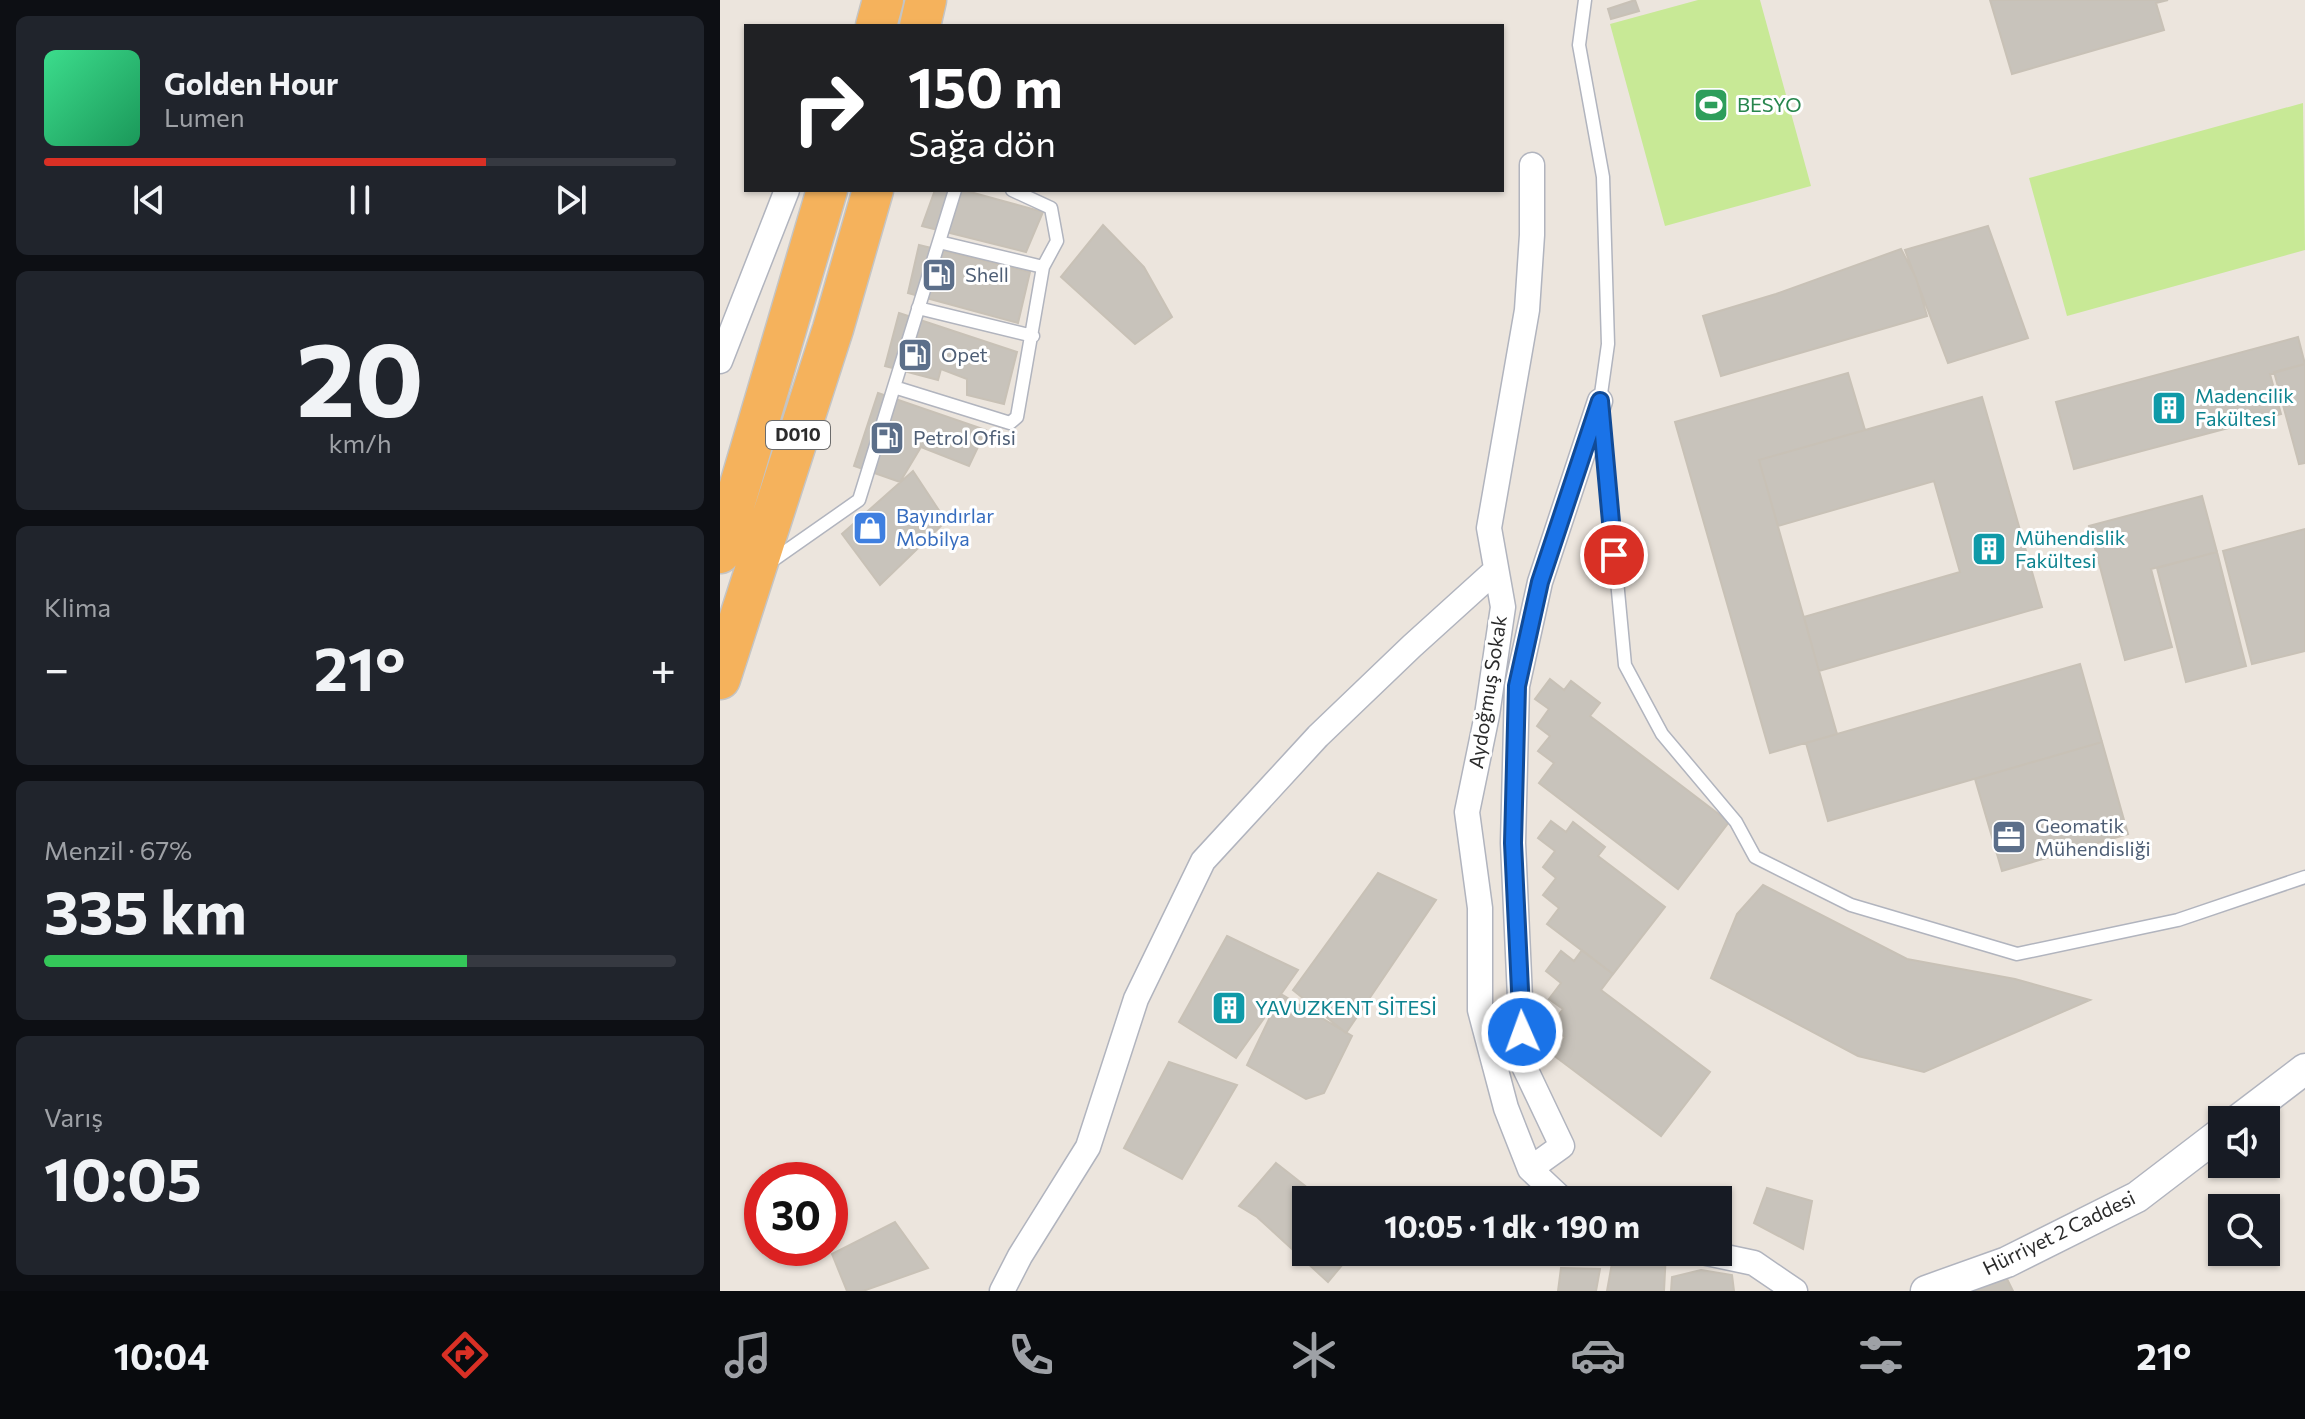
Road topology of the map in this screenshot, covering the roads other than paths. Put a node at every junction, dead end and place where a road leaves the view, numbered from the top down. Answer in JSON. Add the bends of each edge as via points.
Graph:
{"nodes":[{"id":1,"x":883,"y":0,"type":"edge"},
{"id":2,"x":926,"y":0,"type":"edge"},
{"id":3,"x":1585,"y":0,"type":"edge"},
{"id":4,"x":869,"y":24,"type":"edge"},
{"id":5,"x":877,"y":24,"type":"edge"},
{"id":6,"x":920,"y":24,"type":"edge"},
{"id":7,"x":1532,"y":165,"type":"dead end"},
{"id":8,"x":786,"y":192,"type":"edge"},
{"id":9,"x":827,"y":192,"type":"edge"},
{"id":10,"x":872,"y":192,"type":"edge"},
{"id":11,"x":954,"y":192,"type":"edge"},
{"id":12,"x":1016,"y":192,"type":"edge"},
{"id":13,"x":939,"y":242,"type":"junction"},
{"id":14,"x":1043,"y":267,"type":"junction"},
{"id":15,"x":918,"y":308,"type":"junction"},
{"id":16,"x":1033,"y":336,"type":"junction"},
{"id":17,"x":720,"y":361,"type":"edge"},
{"id":18,"x":894,"y":387,"type":"junction"},
{"id":19,"x":1600,"y":401,"type":"junction"},
{"id":20,"x":737,"y":563,"type":"edge"},
{"id":21,"x":1496,"y":570,"type":"junction"},
{"id":22,"x":720,"y":679,"type":"edge"},
{"id":23,"x":2305,"y":877,"type":"edge"},
{"id":24,"x":2305,"y":1069,"type":"edge"},
{"id":25,"x":2256,"y":1106,"type":"edge"},
{"id":26,"x":2208,"y":1143,"type":"edge"},
{"id":27,"x":1530,"y":1169,"type":"junction"},
{"id":28,"x":1548,"y":1186,"type":"edge"},
{"id":29,"x":1732,"y":1258,"type":"edge"},
{"id":30,"x":1002,"y":1291,"type":"edge"},
{"id":31,"x":1795,"y":1291,"type":"edge"},
{"id":32,"x":1926,"y":1291,"type":"edge"}],
"edges":[{"from":1,"to":4,"type":"street"},
{"from":1,"to":5,"type":"highway"},
{"from":2,"to":6,"type":"highway"},
{"from":3,"to":19,"type":"lane","via":[[1579,45],[1603,192],[1608,344]]},
{"from":7,"to":21,"type":"street","name":"Aydoğmuş Sokak","via":[[1527,310],[1492,494],[1489,528]]},
{"from":8,"to":17,"type":"street"},
{"from":9,"to":20,"type":"highway","number":"D010"},
{"from":10,"to":20,"type":"highway","number":"D010","via":[[833,329]]},
{"from":11,"to":13,"type":"lane"},
{"from":12,"to":14,"type":"lane","via":[[1051,208],[1057,241]]},
{"from":13,"to":14,"type":"lane"},
{"from":13,"to":15,"type":"lane"},
{"from":14,"to":16,"type":"lane"},
{"from":15,"to":16,"type":"lane"},
{"from":15,"to":18,"type":"lane"},
{"from":16,"to":18,"type":"lane","via":[[1017,417],[1010,423]]},
{"from":18,"to":20,"type":"lane","via":[[859,500]]},
{"from":19,"to":23,"type":"lane","via":[[1625,665],[1662,734],[1736,822],[1755,857],[1851,905],[2017,954],[2178,920]]},
{"from":19,"to":27,"type":"street","via":[[1540,582],[1517,686],[1513,843],[1523,1064],[1562,1146]]},
{"from":20,"to":22,"type":"highway","number":"D010"},
{"from":21,"to":27,"type":"street","name":"Aydoğmuş Sokak","via":[[1503,607],[1467,812],[1480,908],[1480,1010],[1506,1108]]},
{"from":21,"to":30,"type":"street","via":[[1318,736],[1203,861],[1136,999],[1088,1147]]},
{"from":24,"to":25,"type":"street"},
{"from":26,"to":32,"type":"street","name":"Hürriyet 2 Caddesi","via":[[2137,1197],[2007,1262]]},
{"from":27,"to":28,"type":"street","name":"Aydoğmuş Sokak"},
{"from":29,"to":31,"type":"street","via":[[1754,1263]]}]}
